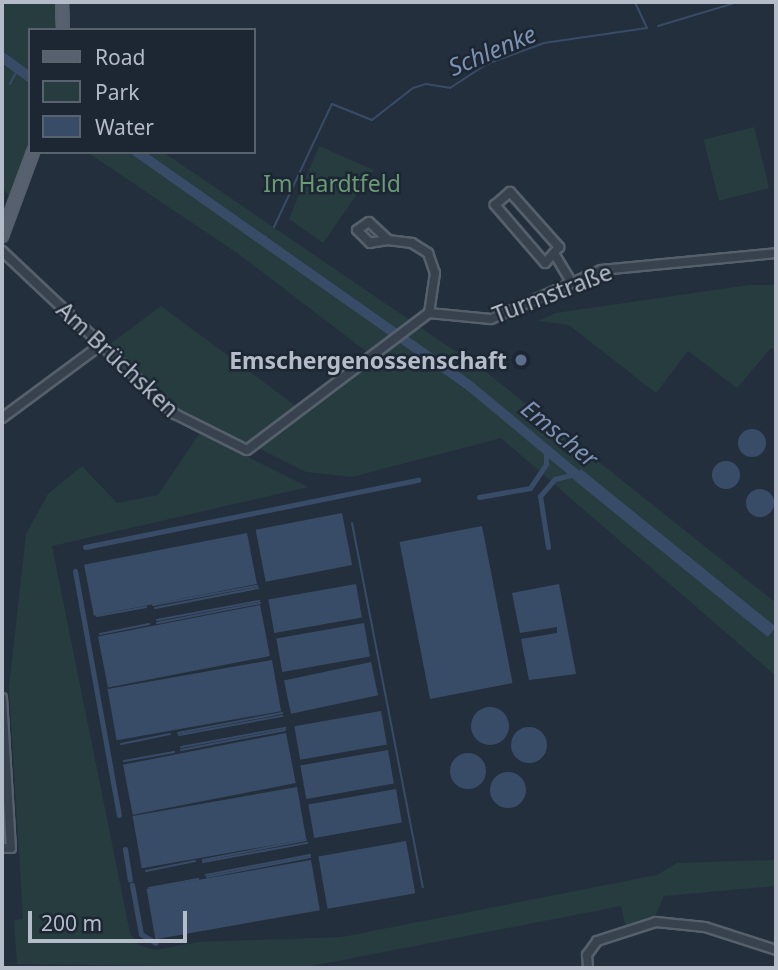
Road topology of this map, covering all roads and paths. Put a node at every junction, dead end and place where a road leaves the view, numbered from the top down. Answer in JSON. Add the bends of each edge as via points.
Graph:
{"nodes":[{"id":1,"x":62,"y":2,"type":"edge"},
{"id":2,"x":63,"y":28,"type":"edge"},
{"id":3,"x":32,"y":154,"type":"edge"},
{"id":4,"x":2,"y":236,"type":"edge"},
{"id":5,"x":388,"y":240,"type":"dead end"},
{"id":6,"x":2,"y":251,"type":"edge"},
{"id":7,"x":776,"y":253,"type":"edge"},
{"id":8,"x":555,"y":255,"type":"junction"},
{"id":9,"x":571,"y":282,"type":"junction"},
{"id":10,"x":429,"y":313,"type":"junction"},
{"id":11,"x":102,"y":344,"type":"junction"},
{"id":12,"x":2,"y":418,"type":"edge"},
{"id":13,"x":2,"y":698,"type":"edge"},
{"id":14,"x":3,"y":732,"type":"edge"},
{"id":15,"x":5,"y":792,"type":"edge"},
{"id":16,"x":2,"y":848,"type":"edge"},
{"id":17,"x":776,"y":950,"type":"edge"},
{"id":18,"x":588,"y":968,"type":"edge"}],
"edges":[{"from":1,"to":2,"type":"main road"},
{"from":3,"to":4,"type":"main road"},
{"from":5,"to":10,"type":"street","via":[[412,243],[431,258]]},
{"from":6,"to":11,"type":"street","name":"Am Brüchsken"},
{"from":7,"to":9,"type":"street","name":"Turmstraße","via":[[617,267]]},
{"from":8,"to":8,"type":"street","via":[[545,263],[495,205],[510,192],[559,247]]},
{"from":8,"to":9,"type":"street"},
{"from":9,"to":10,"type":"street","name":"Turmstraße","via":[[499,317]]},
{"from":10,"to":11,"type":"street","name":"Am Brüchsken","via":[[247,450],[175,414]]},
{"from":11,"to":12,"type":"street"},
{"from":13,"to":14,"type":"street"},
{"from":14,"to":15,"type":"street"},
{"from":15,"to":16,"type":"street","via":[[11,848]]},
{"from":17,"to":18,"type":"street","via":[[678,921],[597,941],[587,955]]}]}
